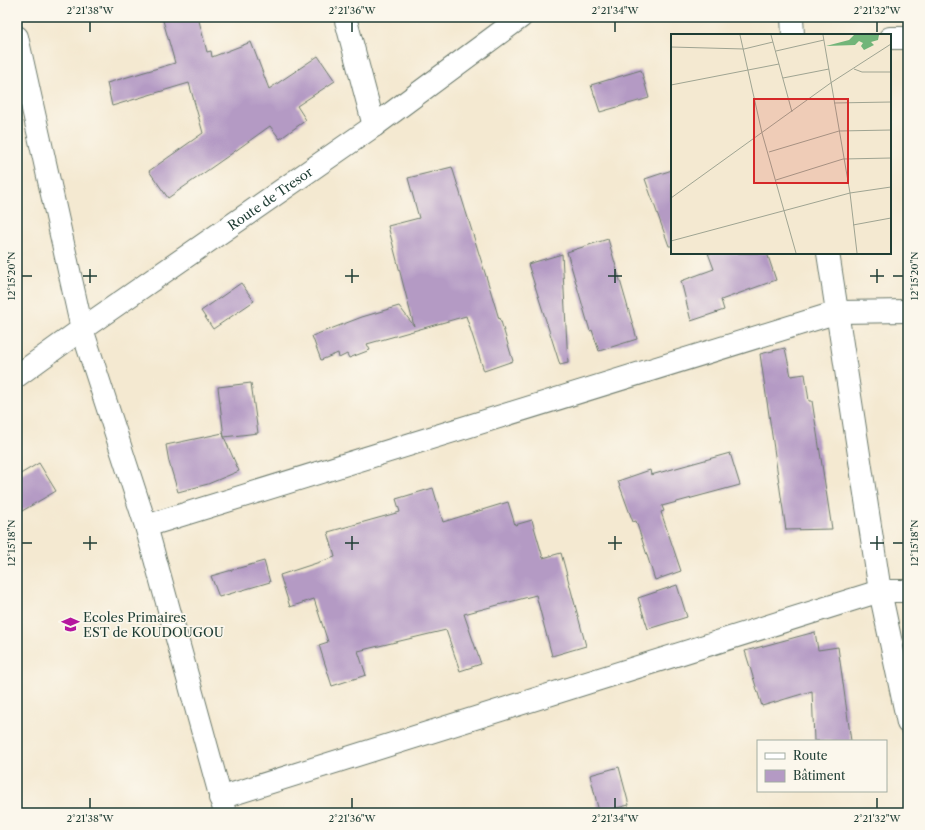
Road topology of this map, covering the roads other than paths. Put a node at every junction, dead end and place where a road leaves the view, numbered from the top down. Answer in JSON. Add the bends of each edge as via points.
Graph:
{"nodes":[{"id":1,"x":345,"y":17,"type":"edge"},
{"id":2,"x":521,"y":17,"type":"edge"},
{"id":3,"x":792,"y":17,"type":"edge"},
{"id":4,"x":794,"y":34,"type":"edge"},
{"id":5,"x":17,"y":37,"type":"edge"},
{"id":6,"x":891,"y":38,"type":"edge"},
{"id":7,"x":908,"y":38,"type":"edge"},
{"id":8,"x":374,"y":126,"type":"junction"},
{"id":9,"x":828,"y":254,"type":"edge"},
{"id":10,"x":908,"y":311,"type":"edge"},
{"id":11,"x":838,"y":312,"type":"junction"},
{"id":12,"x":82,"y":329,"type":"junction"},
{"id":13,"x":17,"y":376,"type":"edge"},
{"id":14,"x":146,"y":526,"type":"junction"},
{"id":15,"x":880,"y":591,"type":"junction"},
{"id":16,"x":908,"y":591,"type":"edge"},
{"id":17,"x":908,"y":722,"type":"edge"},
{"id":18,"x":222,"y":805,"type":"edge"}],
"edges":[{"from":1,"to":8,"type":"street"},
{"from":2,"to":8,"type":"street","name":"Route de Tresor"},
{"from":3,"to":4,"type":"street"},
{"from":5,"to":12,"type":"street"},
{"from":6,"to":7,"type":"street"},
{"from":8,"to":12,"type":"street","name":"Route de Tresor"},
{"from":9,"to":11,"type":"street"},
{"from":10,"to":11,"type":"street"},
{"from":11,"to":14,"type":"street"},
{"from":11,"to":15,"type":"street"},
{"from":12,"to":13,"type":"street","name":"Route de Tresor"},
{"from":12,"to":14,"type":"street"},
{"from":14,"to":18,"type":"street"},
{"from":15,"to":16,"type":"street"},
{"from":15,"to":17,"type":"street"},
{"from":15,"to":18,"type":"street"}]}
